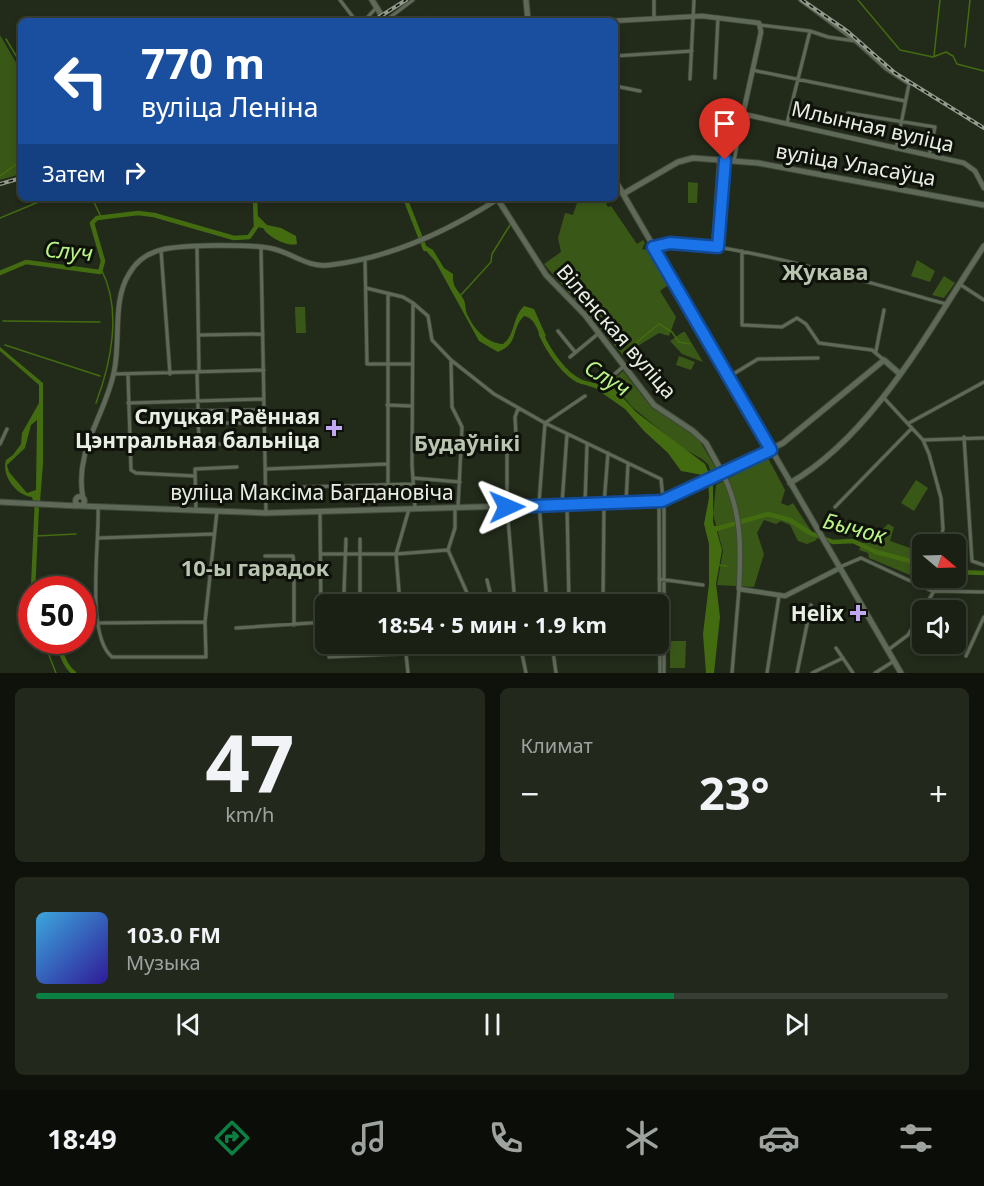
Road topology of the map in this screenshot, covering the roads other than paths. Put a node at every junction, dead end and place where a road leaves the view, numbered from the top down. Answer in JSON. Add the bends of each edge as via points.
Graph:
{"nodes":[{"id":1,"x":340,"y":0,"type":"edge"},
{"id":2,"x":372,"y":0,"type":"edge"},
{"id":3,"x":413,"y":0,"type":"edge"},
{"id":4,"x":526,"y":0,"type":"edge"},
{"id":5,"x":654,"y":0,"type":"edge"},
{"id":6,"x":694,"y":0,"type":"edge"},
{"id":7,"x":800,"y":0,"type":"edge"},
{"id":8,"x":377,"y":8,"type":"junction"},
{"id":9,"x":693,"y":16,"type":"junction"},
{"id":10,"x":718,"y":16,"type":"junction"},
{"id":11,"x":354,"y":18,"type":"edge"},
{"id":12,"x":367,"y":18,"type":"edge"},
{"id":13,"x":383,"y":18,"type":"edge"},
{"id":14,"x":389,"y":18,"type":"edge"},
{"id":15,"x":528,"y":18,"type":"edge"},
{"id":16,"x":654,"y":18,"type":"junction"},
{"id":17,"x":618,"y":21,"type":"edge"},
{"id":18,"x":760,"y":25,"type":"junction"},
{"id":19,"x":810,"y":31,"type":"junction"},
{"id":20,"x":855,"y":41,"type":"junction"},
{"id":21,"x":692,"y":51,"type":"junction"},
{"id":22,"x":618,"y":56,"type":"edge"},
{"id":23,"x":753,"y":70,"type":"junction"},
{"id":24,"x":715,"y":78,"type":"dead end"},
{"id":25,"x":690,"y":79,"type":"dead end"},
{"id":26,"x":798,"y":80,"type":"junction"},
{"id":27,"x":618,"y":87,"type":"edge"},
{"id":28,"x":640,"y":91,"type":"dead end"},
{"id":29,"x":905,"y":101,"type":"junction"},
{"id":30,"x":848,"y":113,"type":"dead end"},
{"id":31,"x":743,"y":114,"type":"junction"},
{"id":32,"x":902,"y":120,"type":"junction"},
{"id":33,"x":788,"y":123,"type":"junction"},
{"id":34,"x":896,"y":149,"type":"junction"},
{"id":35,"x":930,"y":156,"type":"junction"},
{"id":36,"x":722,"y":160,"type":"junction"},
{"id":37,"x":734,"y":161,"type":"junction"},
{"id":38,"x":618,"y":185,"type":"edge"},
{"id":39,"x":984,"y":188,"type":"edge"},
{"id":40,"x":623,"y":194,"type":"junction"},
{"id":41,"x":494,"y":201,"type":"edge"},
{"id":42,"x":500,"y":201,"type":"edge"},
{"id":43,"x":984,"y":205,"type":"edge"},
{"id":44,"x":713,"y":246,"type":"junction"},
{"id":45,"x":984,"y":246,"type":"edge"},
{"id":46,"x":197,"y":247,"type":"junction"},
{"id":47,"x":261,"y":247,"type":"junction"},
{"id":48,"x":653,"y":247,"type":"junction"},
{"id":49,"x":718,"y":247,"type":"junction"},
{"id":50,"x":161,"y":250,"type":"junction"},
{"id":51,"x":742,"y":251,"type":"junction"},
{"id":52,"x":365,"y":258,"type":"junction"},
{"id":53,"x":959,"y":284,"type":"junction"},
{"id":54,"x":366,"y":288,"type":"junction"},
{"id":55,"x":388,"y":294,"type":"junction"},
{"id":56,"x":984,"y":300,"type":"edge"},
{"id":57,"x":413,"y":303,"type":"junction"},
{"id":58,"x":946,"y":304,"type":"junction"},
{"id":59,"x":884,"y":310,"type":"dead end"},
{"id":60,"x":558,"y":331,"type":"dead end"},
{"id":61,"x":599,"y":333,"type":"junction"},
{"id":62,"x":264,"y":334,"type":"junction"},
{"id":63,"x":199,"y":335,"type":"junction"},
{"id":64,"x":876,"y":351,"type":"junction"},
{"id":65,"x":575,"y":352,"type":"junction"},
{"id":66,"x":570,"y":357,"type":"dead end"},
{"id":67,"x":818,"y":358,"type":"dead end"},
{"id":68,"x":451,"y":360,"type":"junction"},
{"id":69,"x":884,"y":360,"type":"junction"},
{"id":70,"x":387,"y":364,"type":"junction"},
{"id":71,"x":411,"y":364,"type":"junction"},
{"id":72,"x":624,"y":366,"type":"junction"},
{"id":73,"x":264,"y":370,"type":"junction"},
{"id":74,"x":198,"y":372,"type":"junction"},
{"id":75,"x":114,"y":374,"type":"junction"},
{"id":76,"x":170,"y":374,"type":"junction"},
{"id":77,"x":900,"y":374,"type":"junction"},
{"id":78,"x":129,"y":375,"type":"junction"},
{"id":79,"x":728,"y":377,"type":"junction"},
{"id":80,"x":609,"y":379,"type":"dead end"},
{"id":81,"x":984,"y":382,"type":"edge"},
{"id":82,"x":585,"y":396,"type":"dead end"},
{"id":83,"x":884,"y":398,"type":"junction"},
{"id":84,"x":264,"y":399,"type":"junction"},
{"id":85,"x":198,"y":400,"type":"junction"},
{"id":86,"x":128,"y":403,"type":"junction"},
{"id":87,"x":387,"y":405,"type":"junction"},
{"id":88,"x":411,"y":406,"type":"junction"},
{"id":89,"x":519,"y":408,"type":"junction"},
{"id":90,"x":264,"y":410,"type":"junction"},
{"id":91,"x":177,"y":411,"type":"dead end"},
{"id":92,"x":198,"y":411,"type":"junction"},
{"id":93,"x":198,"y":422,"type":"junction"},
{"id":94,"x":151,"y":423,"type":"dead end"},
{"id":95,"x":265,"y":423,"type":"junction"},
{"id":96,"x":545,"y":423,"type":"junction"},
{"id":97,"x":909,"y":424,"type":"junction"},
{"id":98,"x":912,"y":428,"type":"junction"},
{"id":99,"x":7,"y":429,"type":"dead end"},
{"id":100,"x":90,"y":433,"type":"junction"},
{"id":101,"x":567,"y":434,"type":"junction"},
{"id":102,"x":964,"y":437,"type":"junction"},
{"id":103,"x":984,"y":438,"type":"edge"},
{"id":104,"x":923,"y":440,"type":"junction"},
{"id":105,"x":265,"y":443,"type":"junction"},
{"id":106,"x":0,"y":444,"type":"edge"},
{"id":107,"x":587,"y":444,"type":"junction"},
{"id":108,"x":199,"y":445,"type":"junction"},
{"id":109,"x":128,"y":446,"type":"junction"},
{"id":110,"x":771,"y":450,"type":"junction"},
{"id":111,"x":608,"y":453,"type":"junction"},
{"id":112,"x":628,"y":463,"type":"junction"},
{"id":113,"x":387,"y":464,"type":"junction"},
{"id":114,"x":237,"y":467,"type":"dead end"},
{"id":115,"x":265,"y":470,"type":"junction"},
{"id":116,"x":720,"y":475,"type":"junction"},
{"id":117,"x":195,"y":476,"type":"junction"},
{"id":118,"x":413,"y":478,"type":"junction"},
{"id":119,"x":460,"y":482,"type":"junction"},
{"id":120,"x":790,"y":483,"type":"junction"},
{"id":121,"x":388,"y":484,"type":"junction"},
{"id":122,"x":413,"y":484,"type":"junction"},
{"id":123,"x":265,"y":488,"type":"junction"},
{"id":124,"x":80,"y":501,"type":"junction"},
{"id":125,"x":662,"y":501,"type":"junction"},
{"id":126,"x":0,"y":502,"type":"edge"},
{"id":127,"x":626,"y":503,"type":"junction"},
{"id":128,"x":584,"y":504,"type":"junction"},
{"id":129,"x":604,"y":504,"type":"junction"},
{"id":130,"x":564,"y":505,"type":"junction"},
{"id":131,"x":96,"y":506,"type":"junction"},
{"id":132,"x":539,"y":506,"type":"junction"},
{"id":133,"x":507,"y":507,"type":"junction"},
{"id":134,"x":835,"y":507,"type":"dead end"},
{"id":135,"x":457,"y":508,"type":"junction"},
{"id":136,"x":412,"y":509,"type":"junction"},
{"id":137,"x":196,"y":511,"type":"junction"},
{"id":138,"x":217,"y":512,"type":"junction"},
{"id":139,"x":320,"y":512,"type":"junction"},
{"id":140,"x":266,"y":513,"type":"junction"},
{"id":141,"x":214,"y":534,"type":"junction"},
{"id":142,"x":942,"y":534,"type":"edge"},
{"id":143,"x":99,"y":538,"type":"junction"},
{"id":144,"x":346,"y":539,"type":"dead end"},
{"id":145,"x":360,"y":539,"type":"dead end"},
{"id":146,"x":448,"y":550,"type":"junction"},
{"id":147,"x":321,"y":554,"type":"junction"},
{"id":148,"x":345,"y":554,"type":"junction"},
{"id":149,"x":360,"y":554,"type":"junction"},
{"id":150,"x":396,"y":554,"type":"junction"},
{"id":151,"x":265,"y":556,"type":"dead end"},
{"id":152,"x":321,"y":563,"type":"junction"},
{"id":153,"x":294,"y":564,"type":"junction"},
{"id":154,"x":984,"y":565,"type":"edge"},
{"id":155,"x":840,"y":568,"type":"junction"},
{"id":156,"x":487,"y":579,"type":"dead end"},
{"id":157,"x":659,"y":579,"type":"junction"},
{"id":158,"x":665,"y":579,"type":"junction"},
{"id":159,"x":703,"y":585,"type":"dead end"},
{"id":160,"x":739,"y":589,"type":"junction"},
{"id":161,"x":934,"y":591,"type":"junction"},
{"id":162,"x":344,"y":592,"type":"dead end"},
{"id":163,"x":984,"y":592,"type":"edge"},
{"id":164,"x":360,"y":593,"type":"dead end"},
{"id":165,"x":322,"y":594,"type":"edge"},
{"id":166,"x":399,"y":594,"type":"edge"},
{"id":167,"x":468,"y":594,"type":"edge"},
{"id":168,"x":491,"y":594,"type":"edge"},
{"id":169,"x":514,"y":594,"type":"edge"},
{"id":170,"x":546,"y":594,"type":"edge"},
{"id":171,"x":568,"y":594,"type":"edge"},
{"id":172,"x":603,"y":594,"type":"edge"},
{"id":173,"x":659,"y":594,"type":"edge"},
{"id":174,"x":779,"y":596,"type":"junction"},
{"id":175,"x":811,"y":605,"type":"dead end"},
{"id":176,"x":984,"y":617,"type":"edge"},
{"id":177,"x":205,"y":622,"type":"junction"},
{"id":178,"x":97,"y":623,"type":"junction"},
{"id":179,"x":315,"y":624,"type":"edge"},
{"id":180,"x":294,"y":625,"type":"junction"},
{"id":181,"x":236,"y":628,"type":"dead end"},
{"id":182,"x":836,"y":648,"type":"dead end"},
{"id":183,"x":888,"y":650,"type":"junction"},
{"id":184,"x":329,"y":654,"type":"edge"},
{"id":185,"x":406,"y":654,"type":"joint"},
{"id":186,"x":522,"y":654,"type":"edge"},
{"id":187,"x":553,"y":654,"type":"edge"},
{"id":188,"x":660,"y":654,"type":"edge"},
{"id":189,"x":966,"y":656,"type":"dead end"},
{"id":190,"x":843,"y":658,"type":"junction"},
{"id":191,"x":894,"y":661,"type":"junction"},
{"id":192,"x":408,"y":673,"type":"edge"},
{"id":193,"x":526,"y":673,"type":"edge"},
{"id":194,"x":556,"y":673,"type":"edge"},
{"id":195,"x":660,"y":673,"type":"edge"},
{"id":196,"x":664,"y":673,"type":"edge"},
{"id":197,"x":732,"y":673,"type":"edge"},
{"id":198,"x":767,"y":673,"type":"edge"},
{"id":199,"x":797,"y":673,"type":"edge"},
{"id":200,"x":812,"y":673,"type":"edge"},
{"id":201,"x":853,"y":673,"type":"edge"},
{"id":202,"x":874,"y":673,"type":"edge"},
{"id":203,"x":901,"y":673,"type":"edge"}],
"edges":[{"from":1,"to":11,"type":"street"},
{"from":2,"to":8,"type":"main road"},
{"from":3,"to":14,"type":"street"},
{"from":4,"to":15,"type":"main road"},
{"from":5,"to":16,"type":"street"},
{"from":6,"to":9,"type":"street"},
{"from":7,"to":20,"type":"street"},
{"from":8,"to":12,"type":"street"},
{"from":8,"to":13,"type":"main road"},
{"from":9,"to":10,"type":"street"},
{"from":9,"to":16,"type":"street"},
{"from":9,"to":21,"type":"street"},
{"from":10,"to":18,"type":"street"},
{"from":10,"to":24,"type":"street"},
{"from":16,"to":17,"type":"street"},
{"from":18,"to":19,"type":"street"},
{"from":18,"to":23,"type":"street"},
{"from":19,"to":20,"type":"street"},
{"from":19,"to":26,"type":"street"},
{"from":20,"to":29,"type":"street","via":[[909,84]]},
{"from":21,"to":22,"type":"street"},
{"from":21,"to":25,"type":"street"},
{"from":23,"to":26,"type":"street"},
{"from":23,"to":31,"type":"street"},
{"from":26,"to":29,"type":"street"},
{"from":26,"to":33,"type":"street"},
{"from":27,"to":28,"type":"street"},
{"from":29,"to":32,"type":"street"},
{"from":30,"to":32,"type":"street"},
{"from":31,"to":33,"type":"street","name":"Млынная вуліца"},
{"from":31,"to":37,"type":"street"},
{"from":32,"to":34,"type":"street"},
{"from":32,"to":35,"type":"street","via":[[934,127]]},
{"from":33,"to":34,"type":"street","name":"Млынная вуліца"},
{"from":34,"to":35,"type":"street","name":"Млынная вуліца"},
{"from":35,"to":39,"type":"street","name":"Млынная вуліца","via":[[970,167]]},
{"from":36,"to":37,"type":"main road","name":"вуліца Уласаўца"},
{"from":36,"to":40,"type":"main road","name":"вуліца Уласаўца","via":[[687,158]]},
{"from":36,"to":44,"type":"street"},
{"from":36,"to":49,"type":"street"},
{"from":37,"to":43,"type":"main road","name":"вуліца Уласаўца"},
{"from":38,"to":40,"type":"main road"},
{"from":40,"to":48,"type":"main road"},
{"from":41,"to":52,"type":"street","via":[[409,245]]},
{"from":42,"to":61,"type":"main road","name":"Віленская вуліца","via":[[546,275]]},
{"from":44,"to":48,"type":"street","via":[[670,243]]},
{"from":44,"to":49,"type":"street"},
{"from":45,"to":53,"type":"main road"},
{"from":46,"to":47,"type":"street"},
{"from":46,"to":50,"type":"street"},
{"from":46,"to":63,"type":"street"},
{"from":47,"to":52,"type":"street","via":[[318,266]]},
{"from":47,"to":62,"type":"street"},
{"from":48,"to":79,"type":"main road"},
{"from":49,"to":51,"type":"street"},
{"from":50,"to":75,"type":"street","via":[[141,260],[125,282]]},
{"from":50,"to":76,"type":"street"},
{"from":51,"to":58,"type":"street"},
{"from":51,"to":64,"type":"street","via":[[742,325],[782,327],[797,318],[819,343]]},
{"from":52,"to":54,"type":"street"},
{"from":53,"to":56,"type":"street"},
{"from":53,"to":58,"type":"main road"},
{"from":54,"to":55,"type":"street"},
{"from":54,"to":70,"type":"street","via":[[366,364]]},
{"from":55,"to":57,"type":"street"},
{"from":55,"to":70,"type":"street"},
{"from":57,"to":68,"type":"street","via":[[428,316],[432,340]]},
{"from":57,"to":71,"type":"street"},
{"from":58,"to":77,"type":"main road"},
{"from":59,"to":64,"type":"street"},
{"from":60,"to":65,"type":"street"},
{"from":61,"to":65,"type":"street"},
{"from":61,"to":72,"type":"main road","name":"Віленская вуліца"},
{"from":62,"to":63,"type":"street"},
{"from":62,"to":73,"type":"street"},
{"from":63,"to":74,"type":"street"},
{"from":64,"to":69,"type":"street"},
{"from":65,"to":66,"type":"street"},
{"from":67,"to":79,"type":"street","via":[[758,359]]},
{"from":68,"to":89,"type":"street"},
{"from":68,"to":119,"type":"street","via":[[452,407],[462,427]]},
{"from":69,"to":77,"type":"main road"},
{"from":69,"to":110,"type":"main road","name":"вуліца Максіма Багдановіча","via":[[795,435]]},
{"from":70,"to":71,"type":"street"},
{"from":70,"to":87,"type":"street"},
{"from":71,"to":88,"type":"street"},
{"from":72,"to":80,"type":"street"},
{"from":72,"to":116,"type":"main road","name":"Віленская вуліца","via":[[654,405],[700,437]]},
{"from":73,"to":74,"type":"street"},
{"from":73,"to":84,"type":"street"},
{"from":74,"to":76,"type":"street"},
{"from":74,"to":85,"type":"street"},
{"from":75,"to":78,"type":"street"},
{"from":75,"to":100,"type":"street"},
{"from":76,"to":78,"type":"street"},
{"from":77,"to":83,"type":"main road"},
{"from":78,"to":86,"type":"street"},
{"from":79,"to":110,"type":"main road"},
{"from":81,"to":97,"type":"street"},
{"from":82,"to":96,"type":"street"},
{"from":83,"to":97,"type":"street"},
{"from":83,"to":120,"type":"main road","via":[[812,470]]},
{"from":84,"to":85,"type":"street"},
{"from":84,"to":90,"type":"street"},
{"from":85,"to":86,"type":"street"},
{"from":85,"to":92,"type":"street"},
{"from":86,"to":109,"type":"street"},
{"from":87,"to":88,"type":"street"},
{"from":87,"to":113,"type":"street"},
{"from":88,"to":118,"type":"street"},
{"from":89,"to":96,"type":"street"},
{"from":89,"to":133,"type":"street","via":[[516,434],[507,454]]},
{"from":90,"to":92,"type":"street"},
{"from":90,"to":95,"type":"street"},
{"from":91,"to":92,"type":"street"},
{"from":92,"to":93,"type":"street"},
{"from":93,"to":94,"type":"street"},
{"from":93,"to":95,"type":"street"},
{"from":93,"to":108,"type":"street"},
{"from":95,"to":105,"type":"street"},
{"from":96,"to":101,"type":"street"},
{"from":96,"to":132,"type":"street"},
{"from":97,"to":98,"type":"street"},
{"from":98,"to":104,"type":"street"},
{"from":98,"to":134,"type":"street"},
{"from":99,"to":106,"type":"street"},
{"from":100,"to":109,"type":"street"},
{"from":100,"to":124,"type":"street"},
{"from":101,"to":107,"type":"street"},
{"from":101,"to":130,"type":"street"},
{"from":102,"to":103,"type":"street"},
{"from":102,"to":104,"type":"street"},
{"from":102,"to":154,"type":"street","via":[[972,561]]},
{"from":104,"to":142,"type":"street","via":[[941,498]]},
{"from":105,"to":108,"type":"street"},
{"from":105,"to":115,"type":"street"},
{"from":107,"to":111,"type":"street"},
{"from":107,"to":128,"type":"street"},
{"from":108,"to":109,"type":"street"},
{"from":109,"to":117,"type":"street","via":[[134,472]]},
{"from":110,"to":116,"type":"main road","name":"вуліца Максіма Багдановіча"},
{"from":110,"to":120,"type":"main road"},
{"from":111,"to":112,"type":"street"},
{"from":111,"to":129,"type":"street"},
{"from":112,"to":125,"type":"street","via":[[661,479]]},
{"from":112,"to":127,"type":"street"},
{"from":113,"to":115,"type":"street"},
{"from":113,"to":121,"type":"street"},
{"from":114,"to":117,"type":"street","via":[[195,469]]},
{"from":115,"to":123,"type":"street"},
{"from":116,"to":125,"type":"main road","name":"вуліца Максіма Багдановіча"},
{"from":116,"to":160,"type":"street","via":[[739,517]]},
{"from":117,"to":137,"type":"street"},
{"from":118,"to":119,"type":"street"},
{"from":118,"to":122,"type":"street"},
{"from":119,"to":135,"type":"street"},
{"from":120,"to":155,"type":"main road"},
{"from":121,"to":122,"type":"street"},
{"from":121,"to":123,"type":"street"},
{"from":122,"to":136,"type":"street"},
{"from":123,"to":140,"type":"street"},
{"from":124,"to":126,"type":"main road","name":"вуліца Максіма Багдановіча","via":[[63,505]]},
{"from":124,"to":131,"type":"main road","name":"вуліца Максіма Багдановіча"},
{"from":125,"to":127,"type":"main road","name":"вуліца Максіма Багдановіча"},
{"from":125,"to":157,"type":"street","via":[[658,509]]},
{"from":125,"to":158,"type":"street"},
{"from":127,"to":129,"type":"main road","name":"вуліца Максіма Багдановіча"},
{"from":128,"to":129,"type":"main road","name":"вуліца Максіма Багдановіча"},
{"from":128,"to":130,"type":"main road","name":"вуліца Максіма Багдановіча"},
{"from":129,"to":172,"type":"street"},
{"from":130,"to":132,"type":"main road","name":"вуліца Максіма Багдановіча"},
{"from":130,"to":171,"type":"street"},
{"from":131,"to":137,"type":"main road","name":"вуліца Максіма Багдановіча"},
{"from":131,"to":143,"type":"street"},
{"from":132,"to":133,"type":"main road","name":"вуліца Максіма Багдановіча"},
{"from":132,"to":170,"type":"street"},
{"from":133,"to":135,"type":"main road","name":"вуліца Максіма Багдановіча"},
{"from":133,"to":169,"type":"street"},
{"from":135,"to":136,"type":"main road","name":"вуліца Максіма Багдановіча"},
{"from":135,"to":146,"type":"street"},
{"from":136,"to":139,"type":"main road","name":"вуліца Максіма Багдановіча"},
{"from":136,"to":150,"type":"street"},
{"from":137,"to":138,"type":"main road","name":"вуліца Максіма Багдановіча"},
{"from":138,"to":140,"type":"main road","name":"вуліца Максіма Багдановіча"},
{"from":138,"to":141,"type":"street"},
{"from":139,"to":140,"type":"main road","name":"вуліца Максіма Багдановіча"},
{"from":139,"to":147,"type":"street"},
{"from":141,"to":143,"type":"street"},
{"from":141,"to":177,"type":"street"},
{"from":143,"to":178,"type":"street"},
{"from":144,"to":148,"type":"street"},
{"from":145,"to":149,"type":"street"},
{"from":146,"to":150,"type":"street"},
{"from":146,"to":167,"type":"street"},
{"from":147,"to":148,"type":"street"},
{"from":147,"to":152,"type":"street"},
{"from":148,"to":149,"type":"street"},
{"from":148,"to":162,"type":"street"},
{"from":149,"to":150,"type":"street"},
{"from":149,"to":164,"type":"street"},
{"from":150,"to":166,"type":"street"},
{"from":151,"to":153,"type":"street","via":[[293,556]]},
{"from":152,"to":153,"type":"street"},
{"from":152,"to":165,"type":"street"},
{"from":153,"to":180,"type":"street"},
{"from":155,"to":161,"type":"street","via":[[861,558]]},
{"from":155,"to":174,"type":"street","via":[[788,596]]},
{"from":155,"to":183,"type":"main road"},
{"from":156,"to":168,"type":"street"},
{"from":157,"to":158,"type":"street"},
{"from":157,"to":173,"type":"street"},
{"from":158,"to":159,"type":"street"},
{"from":158,"to":196,"type":"street"},
{"from":160,"to":174,"type":"street"},
{"from":160,"to":197,"type":"street"},
{"from":161,"to":163,"type":"street"},
{"from":161,"to":183,"type":"street","via":[[908,635]]},
{"from":174,"to":198,"type":"street"},
{"from":175,"to":199,"type":"street"},
{"from":176,"to":189,"type":"street"},
{"from":177,"to":178,"type":"street"},
{"from":177,"to":178,"type":"street","via":[[206,657],[112,657],[98,633]]},
{"from":179,"to":180,"type":"street"},
{"from":180,"to":181,"type":"street"},
{"from":182,"to":190,"type":"street"},
{"from":183,"to":191,"type":"main road"},
{"from":184,"to":185,"type":"street","via":[[329,657]]},
{"from":185,"to":192,"type":"street"},
{"from":186,"to":193,"type":"street"},
{"from":187,"to":194,"type":"street"},
{"from":188,"to":195,"type":"street"},
{"from":190,"to":200,"type":"street"},
{"from":190,"to":201,"type":"street"},
{"from":191,"to":202,"type":"street"},
{"from":191,"to":203,"type":"main road"}]}
